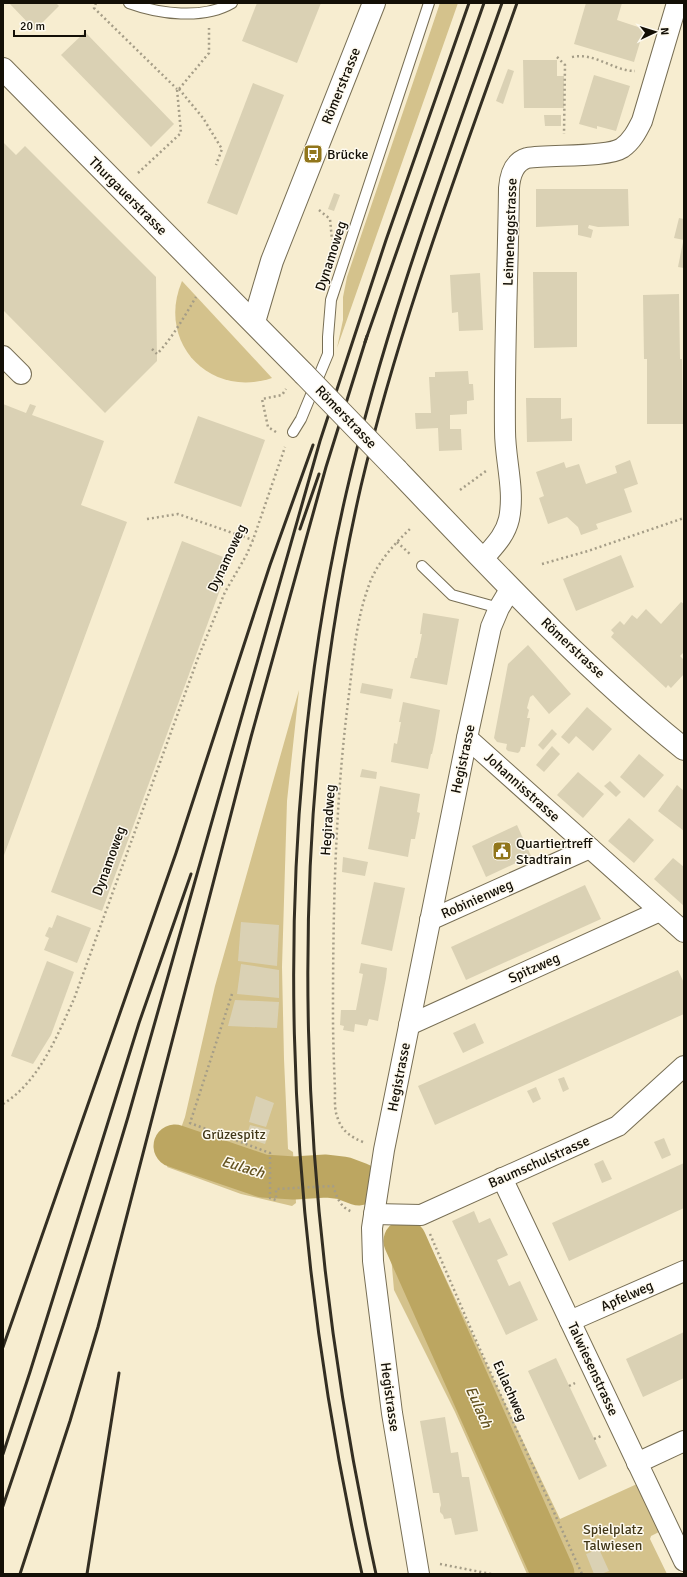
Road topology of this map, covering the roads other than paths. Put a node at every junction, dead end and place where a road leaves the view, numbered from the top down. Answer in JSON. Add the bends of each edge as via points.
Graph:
{"nodes":[{"id":1,"x":129,"y":3,"type":"edge"},
{"id":2,"x":232,"y":3,"type":"edge"},
{"id":3,"x":374,"y":3,"type":"edge"},
{"id":4,"x":429,"y":3,"type":"edge"},
{"id":5,"x":677,"y":3,"type":"edge"},
{"id":6,"x":3,"y":69,"type":"edge"},
{"id":7,"x":254,"y":322,"type":"junction"},
{"id":8,"x":3,"y":356,"type":"edge"},
{"id":9,"x":21,"y":374,"type":"dead end"},
{"id":10,"x":293,"y":432,"type":"road end"},
{"id":11,"x":483,"y":559,"type":"junction"},
{"id":12,"x":422,"y":566,"type":"dead end"},
{"id":13,"x":511,"y":588,"type":"junction"},
{"id":14,"x":499,"y":608,"type":"junction"},
{"id":15,"x":467,"y":738,"type":"junction"},
{"id":16,"x":684,"y":749,"type":"edge"},
{"id":17,"x":590,"y":848,"type":"junction"},
{"id":18,"x":660,"y":911,"type":"junction"},
{"id":19,"x":430,"y":920,"type":"junction"},
{"id":20,"x":684,"y":932,"type":"edge"},
{"id":21,"x":409,"y":1025,"type":"junction"},
{"id":22,"x":684,"y":1066,"type":"edge"},
{"id":23,"x":502,"y":1178,"type":"junction"},
{"id":24,"x":374,"y":1214,"type":"junction"},
{"id":25,"x":684,"y":1271,"type":"edge"},
{"id":26,"x":570,"y":1321,"type":"junction"},
{"id":27,"x":684,"y":1441,"type":"edge"},
{"id":28,"x":637,"y":1463,"type":"junction"},
{"id":29,"x":684,"y":1561,"type":"edge"},
{"id":30,"x":417,"y":1567,"type":"edge"}],
"edges":[{"from":1,"to":2,"type":"lane","via":[[160,12],[182,13],[210,12]]},
{"from":3,"to":7,"type":"main road","name":"Römerstrasse","via":[[272,261]]},
{"from":4,"to":10,"type":"lane","name":"Dynamoweg","via":[[331,300],[328,354]]},
{"from":5,"to":11,"type":"street","name":"Leimeneggstrasse","via":[[642,121],[633,139],[614,152],[522,159],[509,180],[504,430],[510,510],[502,537]]},
{"from":6,"to":7,"type":"main road","name":"Thurgauerstrasse"},
{"from":7,"to":11,"type":"main road","name":"Römerstrasse","bridge":true},
{"from":8,"to":9,"type":"street"},
{"from":11,"to":13,"type":"main road","name":"Römerstrasse"},
{"from":12,"to":14,"type":"lane","via":[[452,595]]},
{"from":13,"to":14,"type":"street","name":"Hegistrasse"},
{"from":13,"to":16,"type":"main road","name":"Römerstrasse","via":[[566,643]]},
{"from":14,"to":15,"type":"street","name":"Hegistrasse","via":[[491,627]]},
{"from":15,"to":17,"type":"street","name":"Johannisstrasse"},
{"from":15,"to":19,"type":"street","name":"Hegistrasse"},
{"from":17,"to":18,"type":"street","name":"Johannisstrasse"},
{"from":17,"to":19,"type":"street","name":"Robinienweg"},
{"from":18,"to":20,"type":"street","name":"Johannisstrasse"},
{"from":18,"to":21,"type":"street","name":"Spitzweg"},
{"from":19,"to":21,"type":"street","name":"Hegistrasse"},
{"from":21,"to":24,"type":"street","name":"Hegistrasse"},
{"from":22,"to":23,"type":"street","name":"Baumschulstrasse","via":[[618,1126]]},
{"from":23,"to":24,"type":"street","name":"Baumschulstrasse","via":[[422,1215]]},
{"from":23,"to":26,"type":"street","name":"Talwiesenstrasse"},
{"from":24,"to":30,"type":"street","name":"Hegistrasse","via":[[373,1261],[392,1413]]},
{"from":25,"to":26,"type":"street","name":"Apfelweg"},
{"from":26,"to":28,"type":"street","name":"Talwiesenstrasse"},
{"from":27,"to":28,"type":"street"},
{"from":28,"to":29,"type":"street","name":"Talwiesenstrasse"}]}
